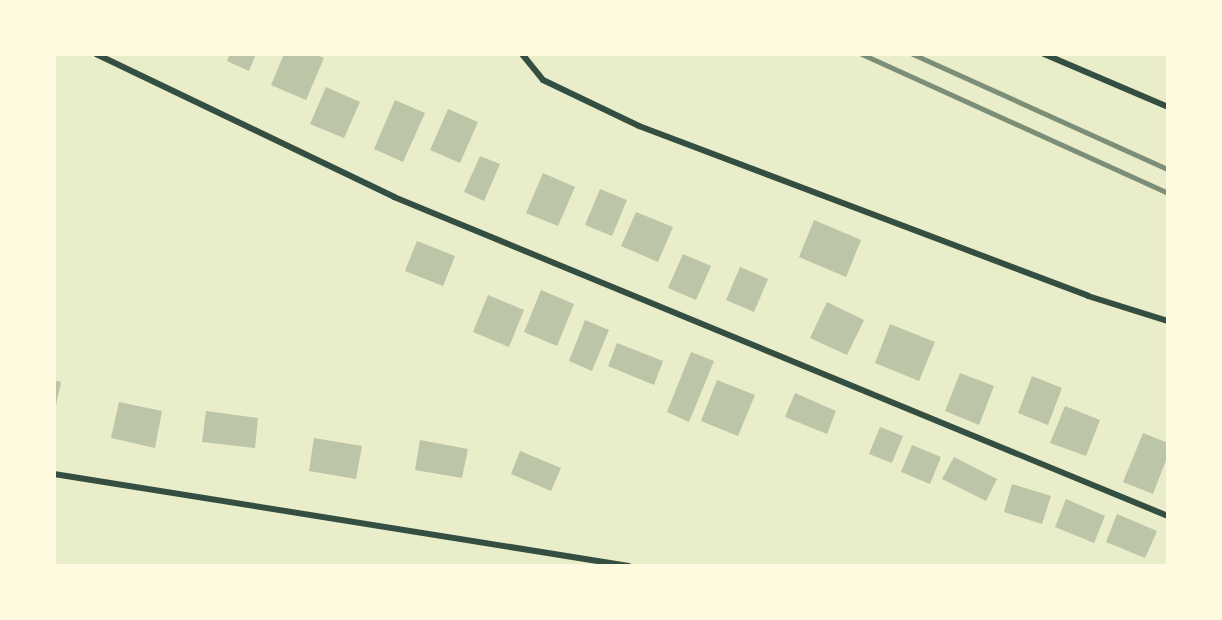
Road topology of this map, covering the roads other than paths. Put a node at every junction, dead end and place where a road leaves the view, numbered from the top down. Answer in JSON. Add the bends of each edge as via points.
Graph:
{"nodes":[{"id":1,"x":96,"y":54,"type":"edge"},
{"id":2,"x":522,"y":54,"type":"edge"},
{"id":3,"x":1044,"y":54,"type":"edge"},
{"id":4,"x":1168,"y":107,"type":"edge"},
{"id":5,"x":1168,"y":321,"type":"edge"},
{"id":6,"x":54,"y":474,"type":"edge"},
{"id":7,"x":1168,"y":516,"type":"edge"},
{"id":8,"x":629,"y":566,"type":"edge"}],
"edges":[{"from":1,"to":7,"type":"street","via":[[394,197]]},
{"from":2,"to":5,"type":"street","via":[[543,80],[639,126],[1088,296]]},
{"from":3,"to":4,"type":"street"},
{"from":6,"to":8,"type":"street"}]}
